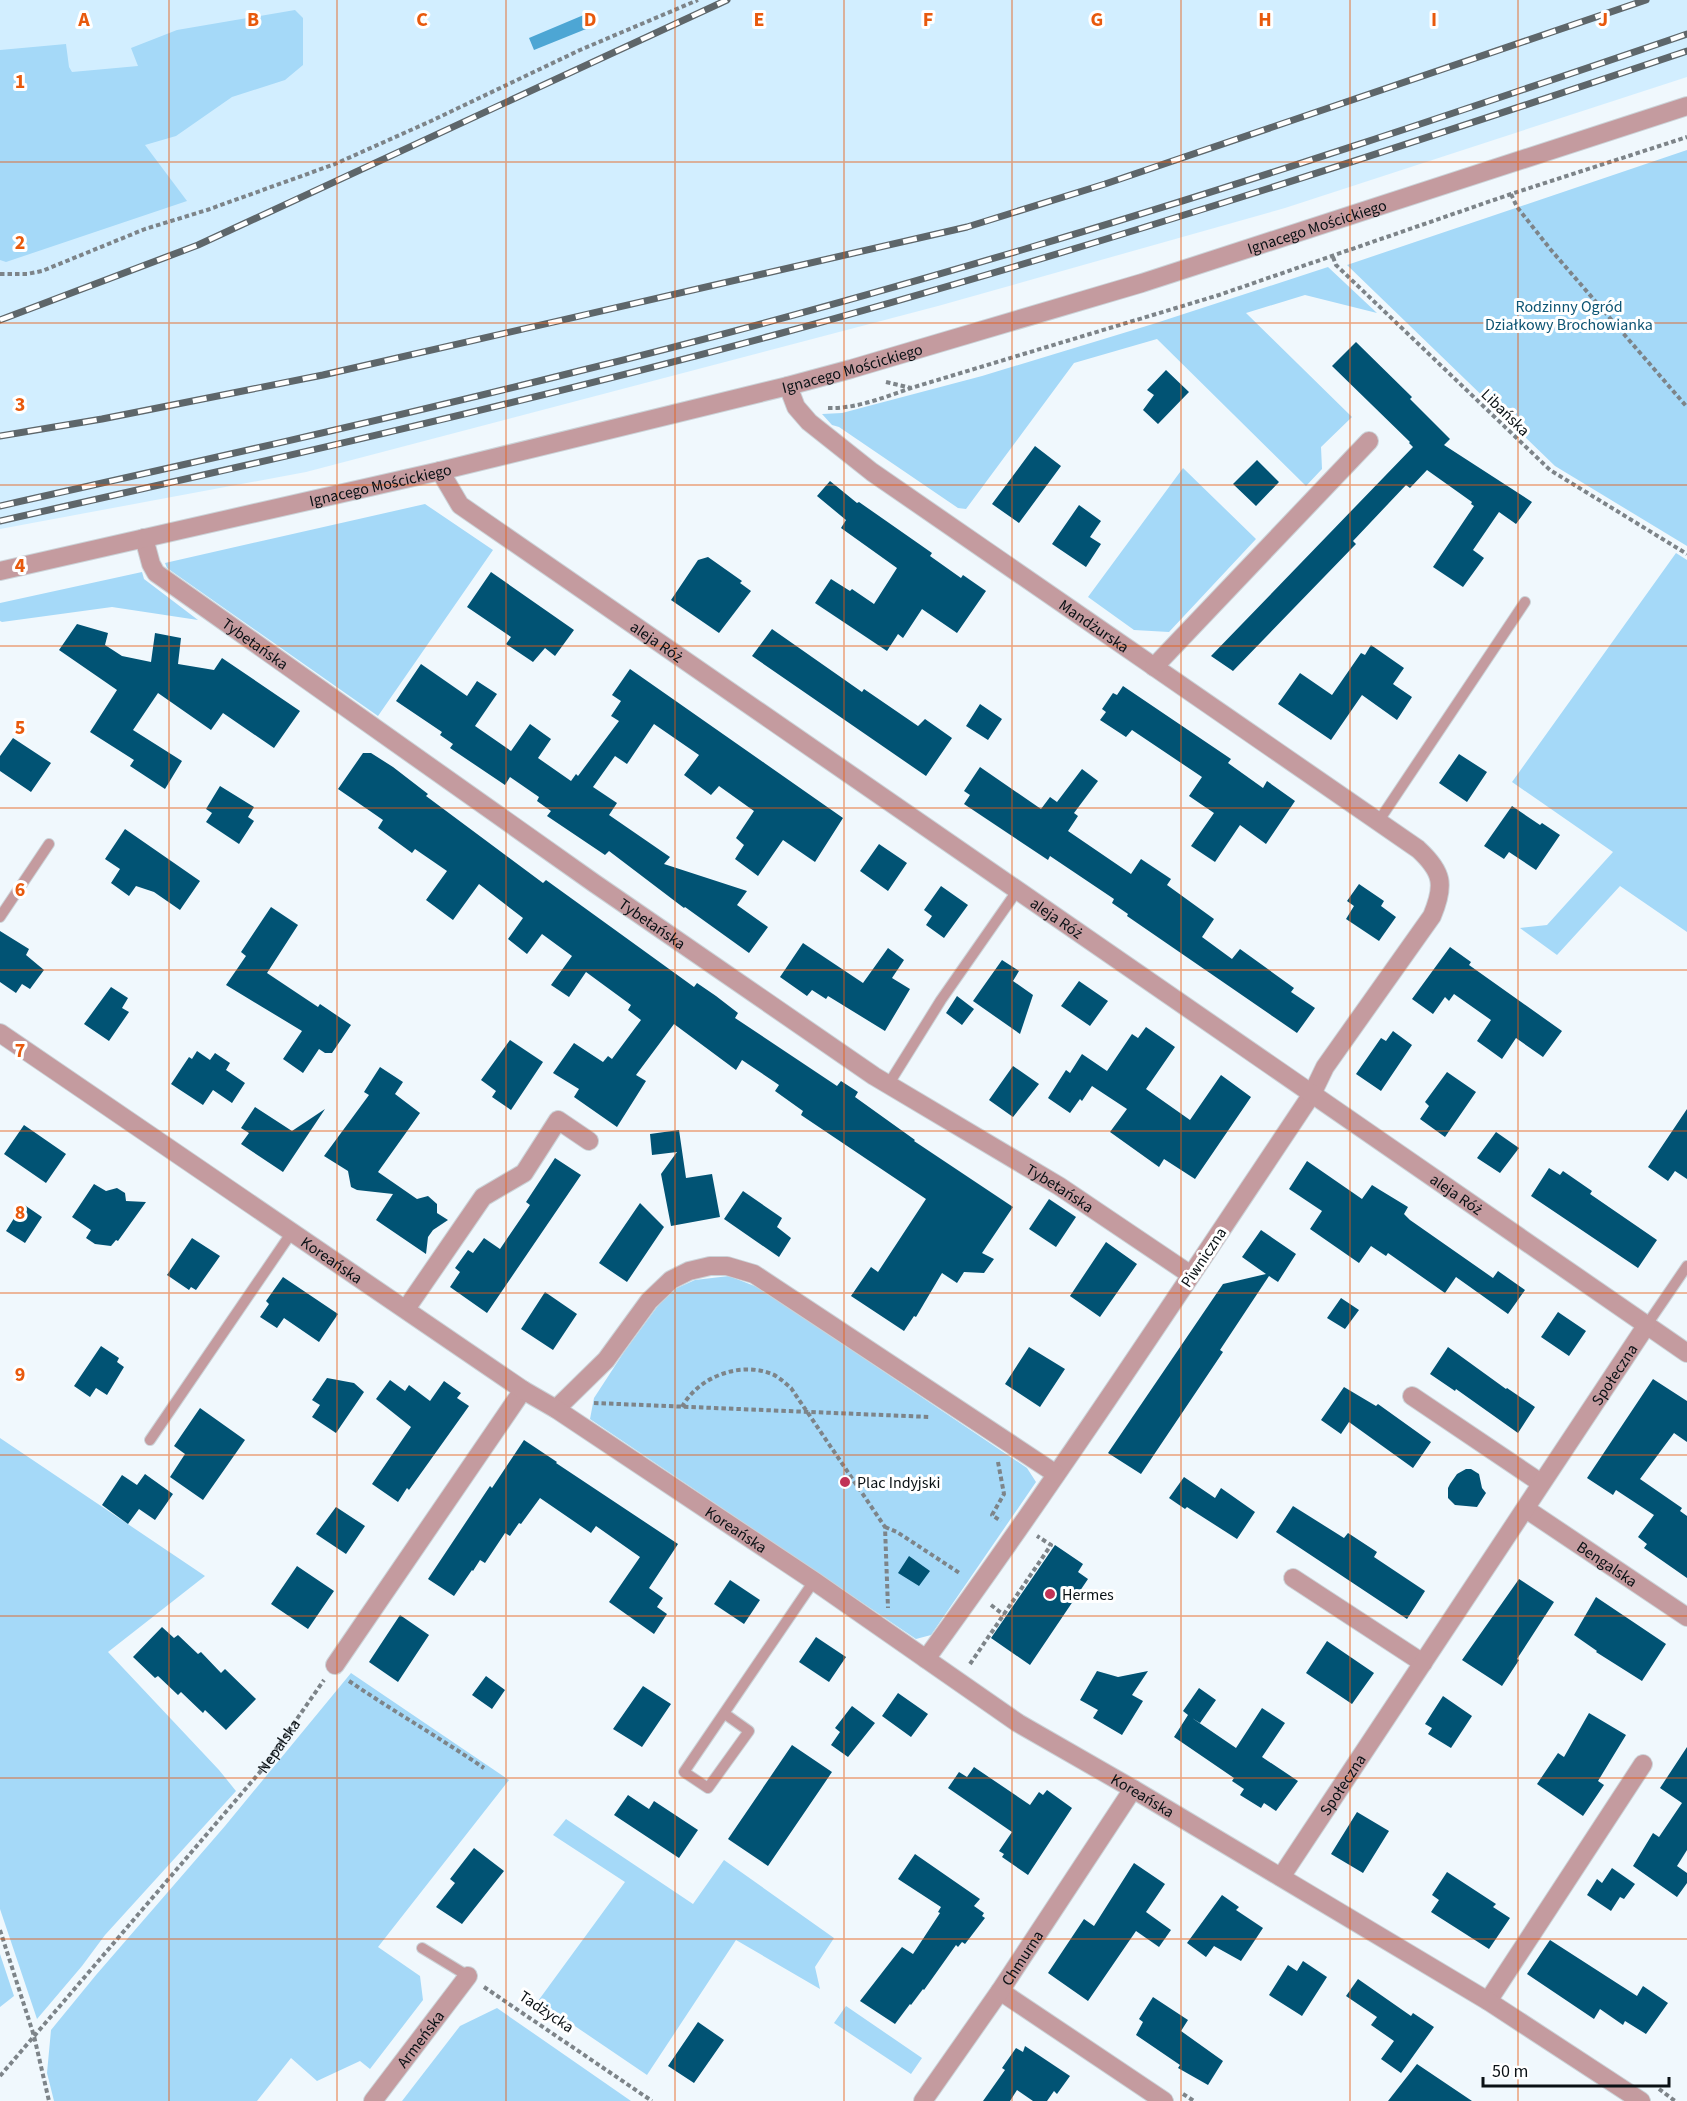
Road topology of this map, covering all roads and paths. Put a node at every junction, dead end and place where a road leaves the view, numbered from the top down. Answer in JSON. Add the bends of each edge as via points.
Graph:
{"nodes":[{"id":1,"x":698,"y":0,"type":"edge"},
{"id":2,"x":1687,"y":106,"type":"edge"},
{"id":3,"x":1687,"y":137,"type":"edge"},
{"id":4,"x":1511,"y":194,"type":"junction"},
{"id":5,"x":1333,"y":257,"type":"junction"},
{"id":6,"x":0,"y":274,"type":"edge"},
{"id":7,"x":788,"y":386,"type":"junction"},
{"id":8,"x":796,"y":406,"type":"junction"},
{"id":9,"x":1687,"y":407,"type":"edge"},
{"id":10,"x":1370,"y":441,"type":"dead end"},
{"id":11,"x":440,"y":471,"type":"junction"},
{"id":12,"x":144,"y":538,"type":"junction"},
{"id":13,"x":1687,"y":554,"type":"edge"},
{"id":14,"x":0,"y":571,"type":"edge"},
{"id":15,"x":1525,"y":602,"type":"dead end"},
{"id":16,"x":1154,"y":666,"type":"junction"},
{"id":17,"x":1378,"y":822,"type":"junction"},
{"id":18,"x":49,"y":844,"type":"dead end"},
{"id":19,"x":1418,"y":849,"type":"joint"},
{"id":20,"x":1017,"y":891,"type":"junction"},
{"id":21,"x":0,"y":916,"type":"edge"},
{"id":22,"x":0,"y":1033,"type":"edge"},
{"id":23,"x":888,"y":1085,"type":"junction"},
{"id":24,"x":1312,"y":1094,"type":"junction"},
{"id":25,"x":589,"y":1141,"type":"dead end"},
{"id":26,"x":292,"y":1232,"type":"junction"},
{"id":27,"x":1687,"y":1266,"type":"edge"},
{"id":28,"x":1191,"y":1275,"type":"junction"},
{"id":29,"x":406,"y":1309,"type":"junction"},
{"id":30,"x":1646,"y":1326,"type":"junction"},
{"id":31,"x":1687,"y":1353,"type":"edge"},
{"id":32,"x":523,"y":1390,"type":"junction"},
{"id":33,"x":1412,"y":1396,"type":"dead end"},
{"id":34,"x":682,"y":1407,"type":"junction"},
{"id":35,"x":556,"y":1409,"type":"junction"},
{"id":36,"x":588,"y":1410,"type":"dead end"},
{"id":37,"x":961,"y":1412,"type":"junction"},
{"id":38,"x":809,"y":1413,"type":"junction"},
{"id":39,"x":150,"y":1440,"type":"dead end"},
{"id":40,"x":1008,"y":1443,"type":"junction"},
{"id":41,"x":1056,"y":1474,"type":"junction"},
{"id":42,"x":1541,"y":1483,"type":"junction"},
{"id":43,"x":1526,"y":1509,"type":"junction"},
{"id":44,"x":885,"y":1527,"type":"junction"},
{"id":45,"x":1018,"y":1528,"type":"junction"},
{"id":46,"x":1293,"y":1578,"type":"dead end"},
{"id":47,"x":814,"y":1581,"type":"junction"},
{"id":48,"x":975,"y":1590,"type":"junction"},
{"id":49,"x":888,"y":1613,"type":"dead end"},
{"id":50,"x":1687,"y":1617,"type":"edge"},
{"id":51,"x":926,"y":1659,"type":"junction"},
{"id":52,"x":1424,"y":1663,"type":"junction"},
{"id":53,"x":333,"y":1667,"type":"junction"},
{"id":54,"x":968,"y":1667,"type":"dead end"},
{"id":55,"x":725,"y":1714,"type":"junction"},
{"id":56,"x":1643,"y":1764,"type":"dead end"},
{"id":57,"x":484,"y":1768,"type":"dead end"},
{"id":58,"x":1133,"y":1789,"type":"junction"},
{"id":59,"x":1281,"y":1877,"type":"junction"},
{"id":60,"x":0,"y":1930,"type":"edge"},
{"id":61,"x":422,"y":1948,"type":"dead end"},
{"id":62,"x":468,"y":1976,"type":"junction"},
{"id":63,"x":1000,"y":1992,"type":"junction"},
{"id":64,"x":1488,"y":2001,"type":"junction"},
{"id":65,"x":34,"y":2036,"type":"junction"},
{"id":66,"x":0,"y":2076,"type":"edge"},
{"id":67,"x":1169,"y":2095,"type":"edge"},
{"id":68,"x":925,"y":2098,"type":"edge"},
{"id":69,"x":49,"y":2101,"type":"edge"},
{"id":70,"x":373,"y":2101,"type":"edge"},
{"id":71,"x":652,"y":2101,"type":"edge"},
{"id":72,"x":1194,"y":2101,"type":"edge"},
{"id":73,"x":1641,"y":2101,"type":"edge"}],
"edges":[{"from":1,"to":6,"type":"path","via":[[580,50],[335,164],[145,229],[42,271]]},
{"from":2,"to":7,"type":"street","name":"Ignacego Mościckiego","via":[[1142,284]]},
{"from":3,"to":4,"type":"path"},
{"from":4,"to":5,"type":"path"},
{"from":4,"to":9,"type":"path","via":[[1551,250]]},
{"from":5,"to":8,"type":"path","via":[[881,399],[839,409]]},
{"from":5,"to":13,"type":"path","name":"Libańska","via":[[1336,265],[1550,471]]},
{"from":7,"to":8,"type":"street","name":"Mandżurska"},
{"from":7,"to":11,"type":"street","name":"Ignacego Mościckiego"},
{"from":8,"to":16,"type":"street","name":"Mandżurska","via":[[809,422],[872,472]]},
{"from":10,"to":16,"type":"street"},
{"from":11,"to":12,"type":"street","name":"Ignacego Mościckiego"},
{"from":11,"to":20,"type":"street","name":"aleja Róż","via":[[460,505]]},
{"from":12,"to":14,"type":"street","name":"Ignacego Mościckiego"},
{"from":12,"to":23,"type":"street","name":"Tybetańska","via":[[156,573]]},
{"from":15,"to":17,"type":"lane"},
{"from":16,"to":17,"type":"street","name":"Mandżurska"},
{"from":17,"to":19,"type":"street","name":"Mandżurska"},
{"from":18,"to":21,"type":"lane"},
{"from":19,"to":24,"type":"street","name":"Piwniczna","via":[[1433,862],[1441,896],[1432,916],[1325,1067]]},
{"from":20,"to":23,"type":"lane"},
{"from":20,"to":24,"type":"street","name":"aleja Róż"},
{"from":22,"to":26,"type":"street","name":"Koreańska"},
{"from":23,"to":28,"type":"street","name":"Tybetańska","via":[[1059,1186]]},
{"from":24,"to":28,"type":"street","name":"Piwniczna"},
{"from":24,"to":30,"type":"street","name":"aleja Róż"},
{"from":25,"to":29,"type":"street","via":[[558,1120],[524,1173],[483,1197]]},
{"from":26,"to":29,"type":"street","name":"Koreańska"},
{"from":26,"to":39,"type":"lane"},
{"from":27,"to":30,"type":"lane","name":"Społeczna"},
{"from":28,"to":41,"type":"street","name":"Piwniczna"},
{"from":29,"to":32,"type":"street","name":"Koreańska"},
{"from":30,"to":31,"type":"street","name":"aleja Róż"},
{"from":30,"to":42,"type":"street","name":"Społeczna"},
{"from":32,"to":35,"type":"street","name":"Koreańska"},
{"from":32,"to":53,"type":"street"},
{"from":33,"to":42,"type":"street"},
{"from":34,"to":36,"type":"path","via":[[592,1403]]},
{"from":34,"to":38,"type":"path"},
{"from":34,"to":38,"type":"path","via":[[687,1398],[711,1379],[726,1371],[751,1369],[773,1374],[791,1388]]},
{"from":35,"to":37,"type":"street","via":[[606,1360],[649,1301],[671,1280],[689,1270],[728,1266],[754,1274]]},
{"from":35,"to":47,"type":"street","name":"Koreańska"},
{"from":37,"to":38,"type":"path","via":[[951,1418]]},
{"from":37,"to":40,"type":"street"},
{"from":38,"to":44,"type":"path"},
{"from":40,"to":41,"type":"street"},
{"from":40,"to":45,"type":"path","via":[[998,1463],[1004,1494],[992,1515]]},
{"from":41,"to":45,"type":"street","name":"Piwniczna"},
{"from":42,"to":43,"type":"street","name":"Społeczna"},
{"from":43,"to":50,"type":"street","name":"Bengalska"},
{"from":43,"to":52,"type":"street","name":"Społeczna"},
{"from":44,"to":48,"type":"path","via":[[966,1578]]},
{"from":44,"to":49,"type":"path"},
{"from":45,"to":48,"type":"street","name":"Piwniczna"},
{"from":45,"to":54,"type":"path","via":[[1052,1545]]},
{"from":46,"to":52,"type":"street"},
{"from":47,"to":51,"type":"street","name":"Koreańska"},
{"from":47,"to":55,"type":"lane"},
{"from":48,"to":51,"type":"street","name":"Piwniczna"},
{"from":51,"to":58,"type":"street","name":"Koreańska","via":[[1018,1723]]},
{"from":52,"to":59,"type":"street","name":"Społeczna"},
{"from":53,"to":57,"type":"path"},
{"from":53,"to":65,"type":"path","name":"Nepalska","via":[[260,1772]]},
{"from":55,"to":55,"type":"lane","via":[[684,1773],[708,1788],[749,1731]]},
{"from":56,"to":64,"type":"street"},
{"from":58,"to":59,"type":"street","name":"Koreańska"},
{"from":58,"to":63,"type":"street","name":"Chmurna"},
{"from":59,"to":64,"type":"street","name":"Koreańska"},
{"from":60,"to":65,"type":"path"},
{"from":61,"to":62,"type":"lane"},
{"from":62,"to":70,"type":"street","name":"Armeńska"},
{"from":62,"to":71,"type":"path","name":"Tadżycka"},
{"from":63,"to":67,"type":"street","name":"Chmurna"},
{"from":63,"to":68,"type":"street"},
{"from":64,"to":73,"type":"street","name":"Koreańska"},
{"from":65,"to":66,"type":"path","name":"Nepalska"},
{"from":65,"to":69,"type":"path"},
{"from":67,"to":72,"type":"path"}]}
